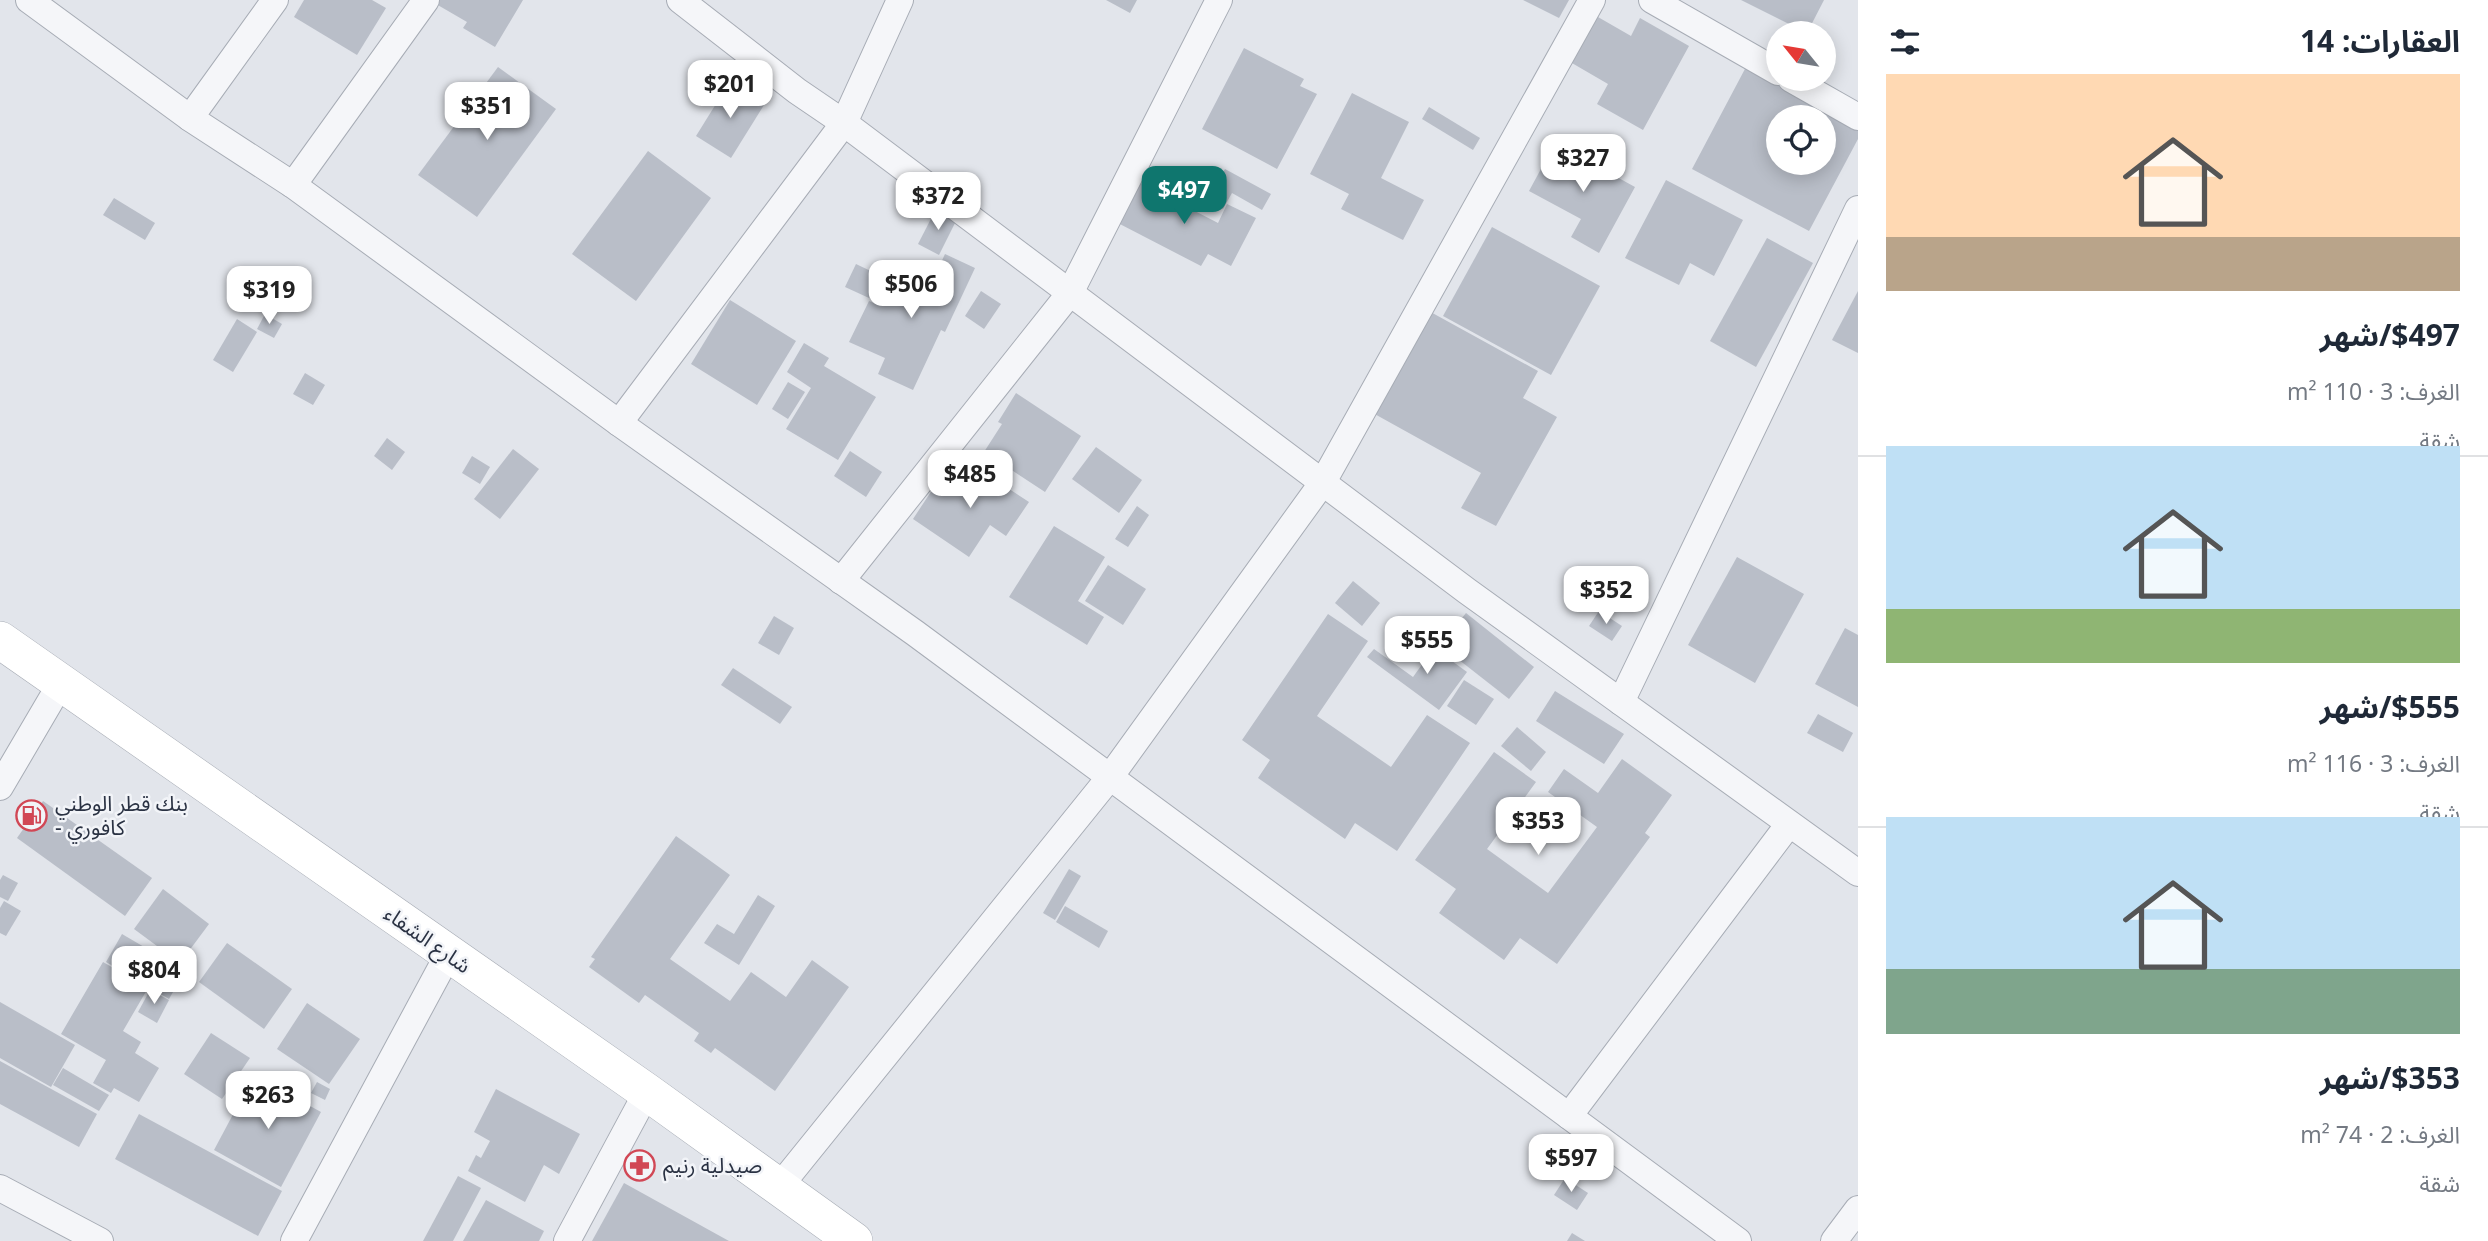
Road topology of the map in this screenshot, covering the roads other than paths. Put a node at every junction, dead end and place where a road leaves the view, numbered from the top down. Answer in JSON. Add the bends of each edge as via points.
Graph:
{"nodes":[{"id":1,"x":29,"y":0,"type":"edge"},
{"id":2,"x":275,"y":0,"type":"edge"},
{"id":3,"x":426,"y":0,"type":"edge"},
{"id":4,"x":680,"y":0,"type":"edge"},
{"id":5,"x":900,"y":0,"type":"edge"},
{"id":6,"x":1219,"y":0,"type":"edge"},
{"id":7,"x":1592,"y":0,"type":"edge"},
{"id":8,"x":1652,"y":0,"type":"edge"},
{"id":9,"x":1766,"y":65,"type":"edge"},
{"id":10,"x":1812,"y":91,"type":"edge"},
{"id":11,"x":1858,"y":117,"type":"edge"},
{"id":12,"x":190,"y":118,"type":"junction"},
{"id":13,"x":844,"y":123,"type":"junction"},
{"id":14,"x":293,"y":185,"type":"junction"},
{"id":15,"x":1858,"y":209,"type":"edge"},
{"id":16,"x":1070,"y":293,"type":"junction"},
{"id":17,"x":620,"y":423,"type":"junction"},
{"id":18,"x":1323,"y":482,"type":"junction"},
{"id":19,"x":841,"y":581,"type":"junction"},
{"id":20,"x":0,"y":640,"type":"edge"},
{"id":21,"x":61,"y":683,"type":"junction"},
{"id":22,"x":1621,"y":702,"type":"junction"},
{"id":23,"x":1110,"y":777,"type":"junction"},
{"id":24,"x":0,"y":787,"type":"edge"},
{"id":25,"x":1789,"y":824,"type":"junction"},
{"id":26,"x":1858,"y":873,"type":"edge"},
{"id":27,"x":449,"y":953,"type":"junction"},
{"id":28,"x":647,"y":1092,"type":"junction"},
{"id":29,"x":1569,"y":1116,"type":"junction"},
{"id":30,"x":779,"y":1187,"type":"junction"},
{"id":31,"x":0,"y":1188,"type":"edge"},
{"id":32,"x":1858,"y":1209,"type":"edge"},
{"id":33,"x":849,"y":1240,"type":"edge"},
{"id":34,"x":100,"y":1241,"type":"edge"},
{"id":35,"x":294,"y":1241,"type":"edge"},
{"id":36,"x":568,"y":1241,"type":"edge"},
{"id":37,"x":1738,"y":1241,"type":"edge"},
{"id":38,"x":1833,"y":1241,"type":"edge"}],
"edges":[{"from":1,"to":12,"type":"street"},
{"from":2,"to":12,"type":"street"},
{"from":3,"to":14,"type":"street"},
{"from":4,"to":13,"type":"street"},
{"from":5,"to":13,"type":"street"},
{"from":6,"to":16,"type":"street"},
{"from":7,"to":18,"type":"street"},
{"from":8,"to":9,"type":"street"},
{"from":10,"to":11,"type":"street"},
{"from":12,"to":14,"type":"street"},
{"from":13,"to":16,"type":"street"},
{"from":13,"to":17,"type":"street"},
{"from":14,"to":17,"type":"street"},
{"from":15,"to":22,"type":"street"},
{"from":16,"to":18,"type":"street"},
{"from":16,"to":19,"type":"street"},
{"from":17,"to":19,"type":"street"},
{"from":18,"to":22,"type":"street"},
{"from":18,"to":23,"type":"street"},
{"from":19,"to":23,"type":"street"},
{"from":20,"to":21,"type":"street","name":"شارع الشفاء"},
{"from":21,"to":24,"type":"street"},
{"from":21,"to":27,"type":"street","name":"شارع الشفاء"},
{"from":22,"to":25,"type":"street"},
{"from":23,"to":29,"type":"street"},
{"from":23,"to":30,"type":"street"},
{"from":25,"to":26,"type":"street"},
{"from":25,"to":29,"type":"street"},
{"from":27,"to":28,"type":"street","name":"شارع الشفاء"},
{"from":27,"to":35,"type":"street"},
{"from":28,"to":30,"type":"street","name":"شارع الشفاء"},
{"from":28,"to":36,"type":"street"},
{"from":29,"to":37,"type":"street"},
{"from":30,"to":33,"type":"street","name":"شارع الشفاء"},
{"from":31,"to":34,"type":"street"},
{"from":32,"to":38,"type":"street"}]}
